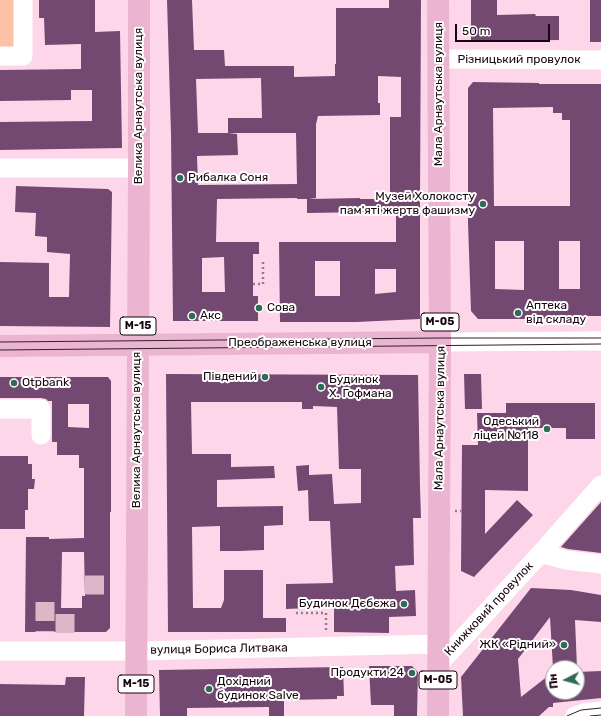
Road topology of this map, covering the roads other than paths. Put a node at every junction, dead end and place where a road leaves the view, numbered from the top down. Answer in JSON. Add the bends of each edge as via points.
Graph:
{"nodes":[{"id":1,"x":23,"y":0,"type":"edge"},
{"id":2,"x":138,"y":0,"type":"edge"},
{"id":3,"x":438,"y":0,"type":"edge"},
{"id":4,"x":0,"y":56,"type":"edge"},
{"id":5,"x":438,"y":59,"type":"junction"},
{"id":6,"x":601,"y":60,"type":"edge"},
{"id":7,"x":0,"y":168,"type":"edge"},
{"id":8,"x":139,"y":168,"type":"junction"},
{"id":9,"x":601,"y":341,"type":"edge"},
{"id":10,"x":440,"y":342,"type":"junction"},
{"id":11,"x":138,"y":344,"type":"junction"},
{"id":12,"x":0,"y":346,"type":"edge"},
{"id":13,"x":0,"y":409,"type":"edge"},
{"id":14,"x":41,"y":435,"type":"dead end"},
{"id":15,"x":601,"y":485,"type":"edge"},
{"id":16,"x":541,"y":553,"type":"junction"},
{"id":17,"x":601,"y":564,"type":"edge"},
{"id":18,"x":0,"y":651,"type":"edge"},
{"id":19,"x":136,"y":651,"type":"junction"},
{"id":20,"x":438,"y":655,"type":"junction"},
{"id":21,"x":601,"y":711,"type":"edge"},
{"id":22,"x":136,"y":716,"type":"edge"},
{"id":23,"x":438,"y":716,"type":"edge"},
{"id":24,"x":575,"y":716,"type":"edge"}],
"edges":[{"from":1,"to":4,"type":"street","via":[[23,56]]},
{"from":2,"to":8,"type":"main road","name":"Велика Арнаутська вулиця","number":"М-15"},
{"from":3,"to":5,"type":"main road","name":"Мала Арнаутська вулиця","number":"М-05"},
{"from":5,"to":6,"type":"street","name":"Різницький провулок"},
{"from":5,"to":10,"type":"main road","name":"Мала Арнаутська вулиця","number":"М-05"},
{"from":7,"to":8,"type":"street"},
{"from":8,"to":11,"type":"main road","name":"Велика Арнаутська вулиця","number":"М-15"},
{"from":9,"to":10,"type":"street","name":"Преображенська вулиця"},
{"from":10,"to":11,"type":"main road","name":"Преображенська вулиця"},
{"from":10,"to":20,"type":"main road","name":"Мала Арнаутська вулиця","number":"М-05"},
{"from":11,"to":12,"type":"main road","name":"Преображенська вулиця"},
{"from":11,"to":19,"type":"main road","name":"Велика Арнаутська вулиця","number":"М-15"},
{"from":13,"to":14,"type":"street","via":[[41,409]]},
{"from":15,"to":16,"type":"street","name":"Книжковий провулок"},
{"from":16,"to":17,"type":"street","name":"Книжковий провулок","via":[[566,560]]},
{"from":16,"to":20,"type":"street","name":"Книжковий провулок"},
{"from":18,"to":19,"type":"street","name":"вулиця Бориса Литвака"},
{"from":19,"to":20,"type":"street","name":"вулиця Бориса Литвака","via":[[326,647]]},
{"from":19,"to":22,"type":"main road","name":"Велика Арнаутська вулиця","number":"М-15"},
{"from":20,"to":23,"type":"main road","name":"Мала Арнаутська вулиця","number":"М-05"},
{"from":21,"to":24,"type":"street"}]}
